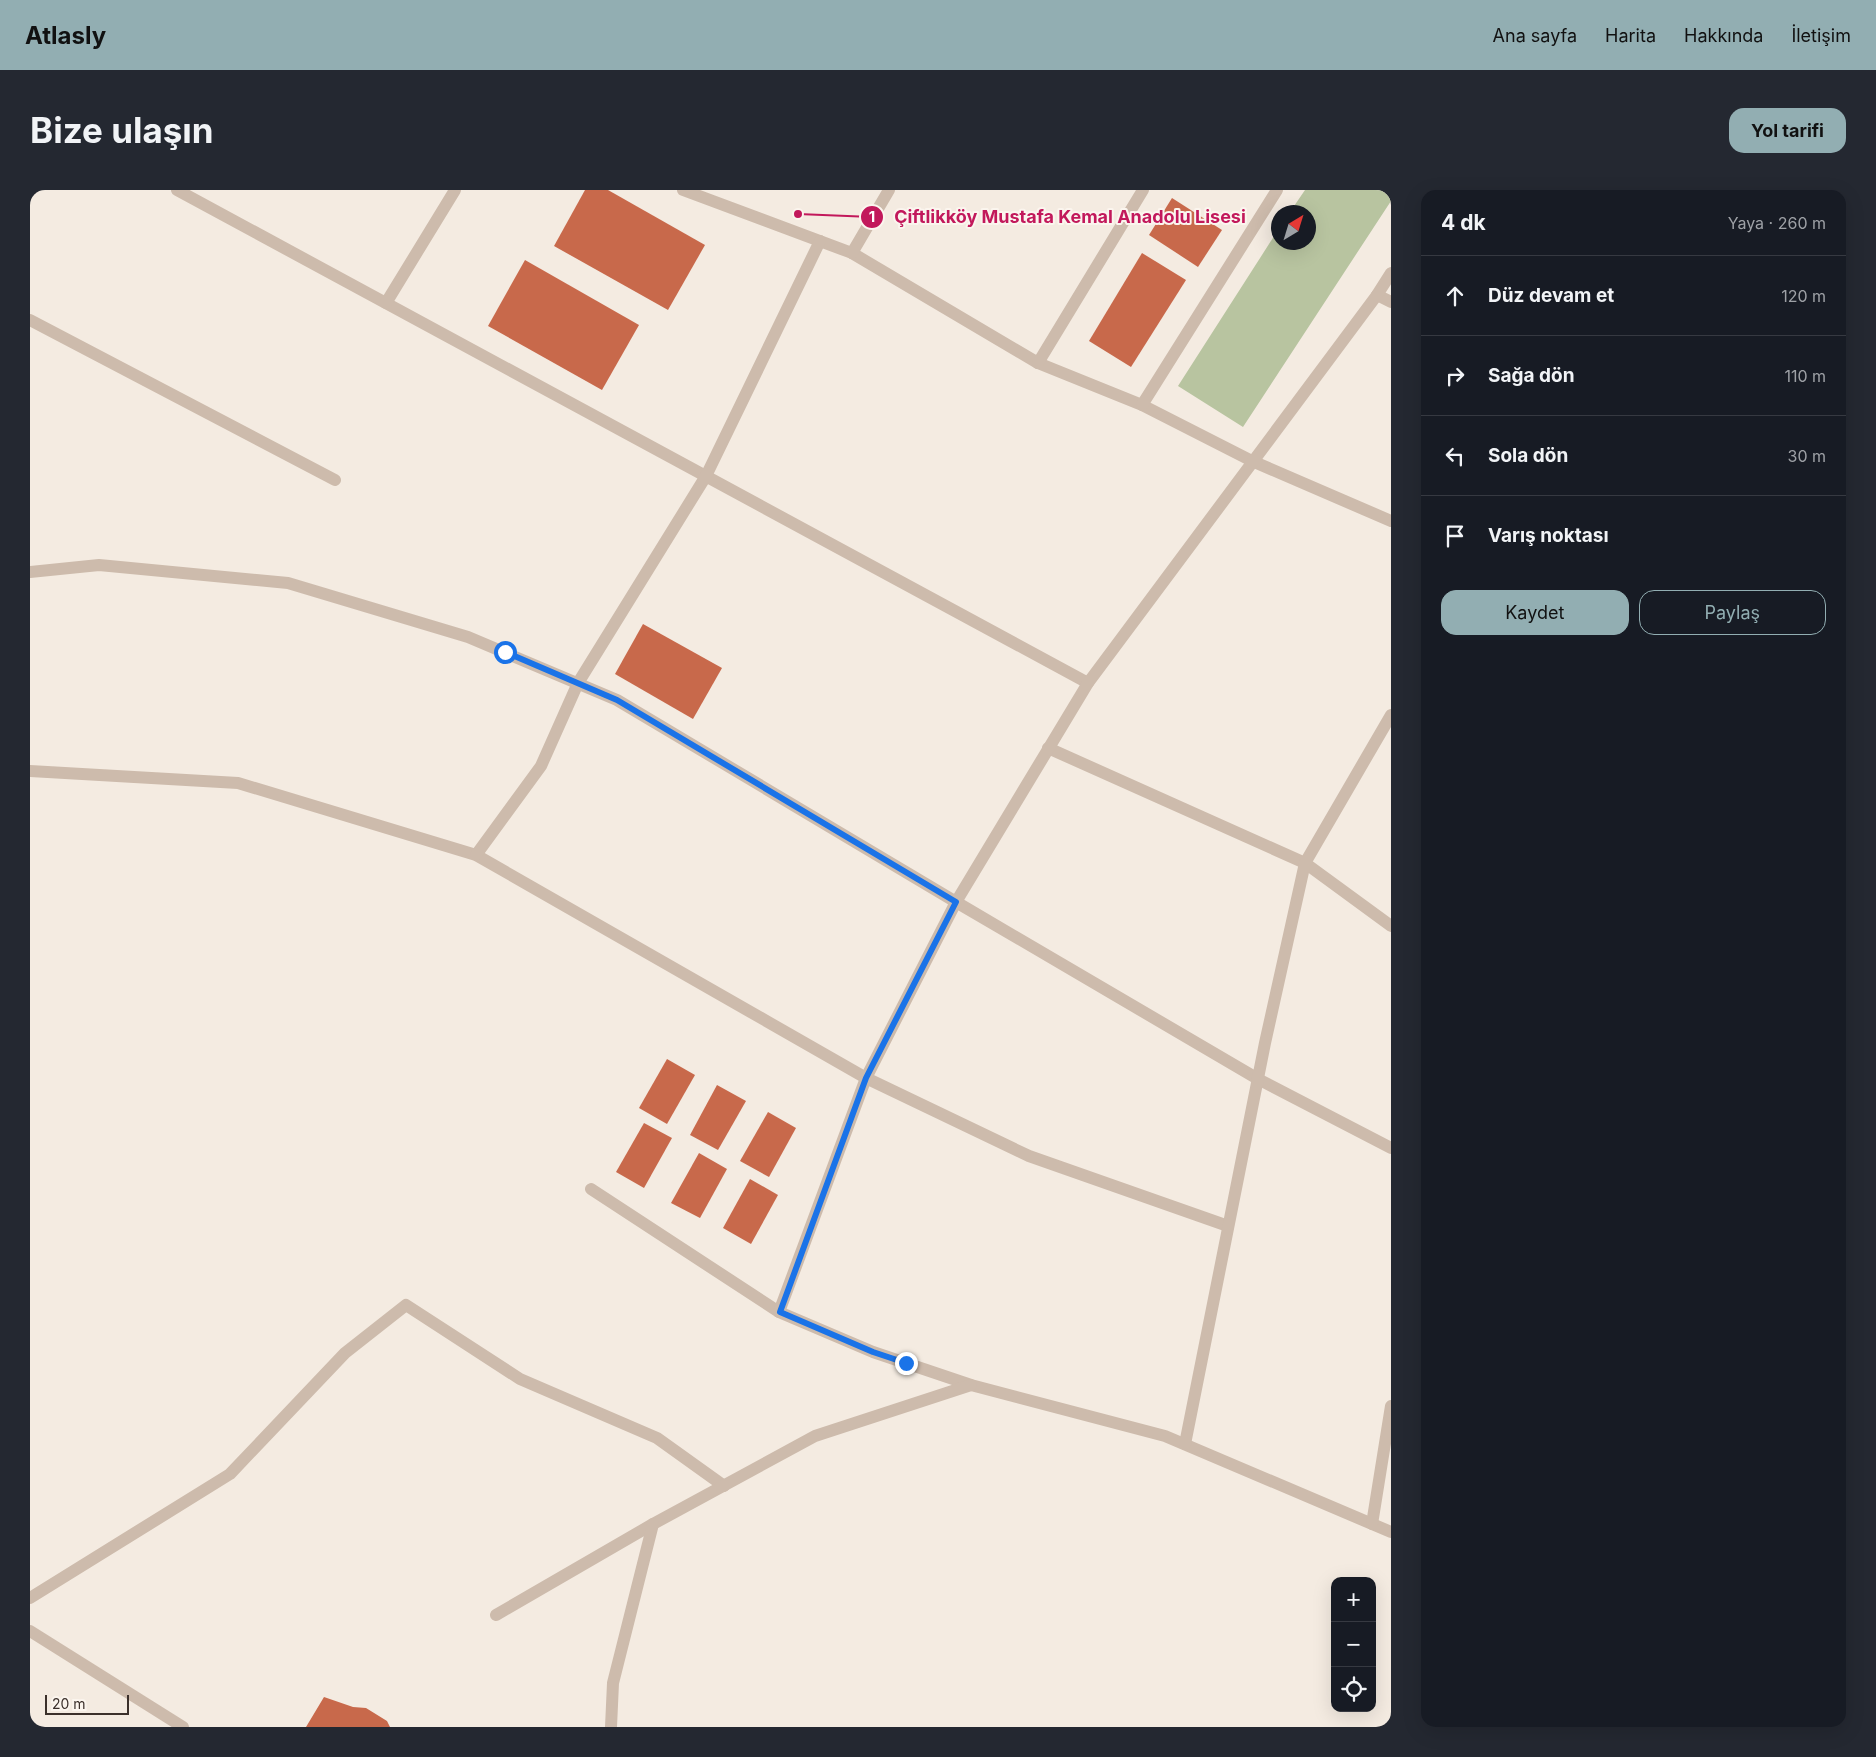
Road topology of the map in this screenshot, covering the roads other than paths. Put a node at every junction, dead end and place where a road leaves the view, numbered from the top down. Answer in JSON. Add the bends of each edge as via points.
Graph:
{"nodes":[{"id":1,"x":177,"y":190,"type":"edge"},
{"id":2,"x":454,"y":190,"type":"edge"},
{"id":3,"x":684,"y":190,"type":"edge"},
{"id":4,"x":889,"y":190,"type":"edge"},
{"id":5,"x":1143,"y":190,"type":"edge"},
{"id":6,"x":1277,"y":190,"type":"edge"},
{"id":7,"x":820,"y":240,"type":"junction"},
{"id":8,"x":852,"y":253,"type":"junction"},
{"id":9,"x":1391,"y":273,"type":"edge"},
{"id":10,"x":1377,"y":295,"type":"junction"},
{"id":11,"x":1391,"y":302,"type":"edge"},
{"id":12,"x":386,"y":304,"type":"junction"},
{"id":13,"x":30,"y":320,"type":"edge"},
{"id":14,"x":1038,"y":363,"type":"junction"},
{"id":15,"x":1142,"y":405,"type":"junction"},
{"id":16,"x":1252,"y":460,"type":"junction"},
{"id":17,"x":706,"y":476,"type":"junction"},
{"id":18,"x":335,"y":480,"type":"dead end"},
{"id":19,"x":1391,"y":521,"type":"edge"},
{"id":20,"x":30,"y":572,"type":"edge"},
{"id":21,"x":578,"y":683,"type":"junction"},
{"id":22,"x":1088,"y":683,"type":"junction"},
{"id":23,"x":1391,"y":714,"type":"edge"},
{"id":24,"x":1048,"y":748,"type":"junction"},
{"id":25,"x":30,"y":771,"type":"edge"},
{"id":26,"x":476,"y":855,"type":"junction"},
{"id":27,"x":1305,"y":863,"type":"junction"},
{"id":28,"x":956,"y":902,"type":"junction"},
{"id":29,"x":1391,"y":926,"type":"edge"},
{"id":30,"x":866,"y":1078,"type":"junction"},
{"id":31,"x":1258,"y":1079,"type":"junction"},
{"id":32,"x":1391,"y":1148,"type":"edge"},
{"id":33,"x":591,"y":1189,"type":"dead end"},
{"id":34,"x":1228,"y":1226,"type":"junction"},
{"id":35,"x":780,"y":1312,"type":"junction"},
{"id":36,"x":970,"y":1385,"type":"junction"},
{"id":37,"x":1391,"y":1406,"type":"edge"},
{"id":38,"x":1185,"y":1444,"type":"junction"},
{"id":39,"x":724,"y":1486,"type":"junction"},
{"id":40,"x":653,"y":1524,"type":"junction"},
{"id":41,"x":1372,"y":1524,"type":"junction"},
{"id":42,"x":1391,"y":1532,"type":"edge"},
{"id":43,"x":30,"y":1598,"type":"edge"},
{"id":44,"x":496,"y":1615,"type":"dead end"},
{"id":45,"x":30,"y":1631,"type":"edge"},
{"id":46,"x":183,"y":1727,"type":"edge"},
{"id":47,"x":611,"y":1727,"type":"edge"}],
"edges":[{"from":1,"to":12,"type":"street"},
{"from":2,"to":12,"type":"street"},
{"from":3,"to":7,"type":"street"},
{"from":4,"to":8,"type":"street"},
{"from":5,"to":14,"type":"street"},
{"from":6,"to":15,"type":"street"},
{"from":7,"to":8,"type":"street"},
{"from":7,"to":17,"type":"street"},
{"from":8,"to":14,"type":"street"},
{"from":9,"to":10,"type":"street"},
{"from":10,"to":11,"type":"street"},
{"from":10,"to":16,"type":"street"},
{"from":12,"to":17,"type":"street"},
{"from":13,"to":18,"type":"street"},
{"from":14,"to":15,"type":"street"},
{"from":15,"to":16,"type":"street"},
{"from":16,"to":19,"type":"street"},
{"from":16,"to":22,"type":"street"},
{"from":17,"to":21,"type":"street"},
{"from":17,"to":22,"type":"street"},
{"from":20,"to":21,"type":"street","via":[[99,565],[288,583],[468,637]]},
{"from":21,"to":26,"type":"street","via":[[541,766]]},
{"from":21,"to":28,"type":"street","via":[[617,700]]},
{"from":22,"to":24,"type":"street"},
{"from":23,"to":27,"type":"street"},
{"from":24,"to":27,"type":"street"},
{"from":24,"to":28,"type":"street"},
{"from":25,"to":26,"type":"street","via":[[238,783]]},
{"from":26,"to":30,"type":"street"},
{"from":27,"to":29,"type":"street"},
{"from":27,"to":31,"type":"street"},
{"from":28,"to":30,"type":"street"},
{"from":28,"to":31,"type":"street"},
{"from":30,"to":34,"type":"street","via":[[1029,1156]]},
{"from":30,"to":35,"type":"street"},
{"from":31,"to":32,"type":"street"},
{"from":31,"to":34,"type":"street"},
{"from":33,"to":35,"type":"street"},
{"from":34,"to":38,"type":"street"},
{"from":35,"to":36,"type":"street","via":[[873,1352]]},
{"from":36,"to":38,"type":"street"},
{"from":36,"to":39,"type":"street","via":[[815,1436]]},
{"from":37,"to":41,"type":"street"},
{"from":38,"to":41,"type":"street"},
{"from":39,"to":40,"type":"street"},
{"from":39,"to":43,"type":"street","via":[[657,1438],[520,1379],[406,1305],[344,1352],[230,1474]]},
{"from":40,"to":44,"type":"street"},
{"from":40,"to":47,"type":"street","via":[[613,1682]]},
{"from":41,"to":42,"type":"street"},
{"from":45,"to":46,"type":"street"}]}
